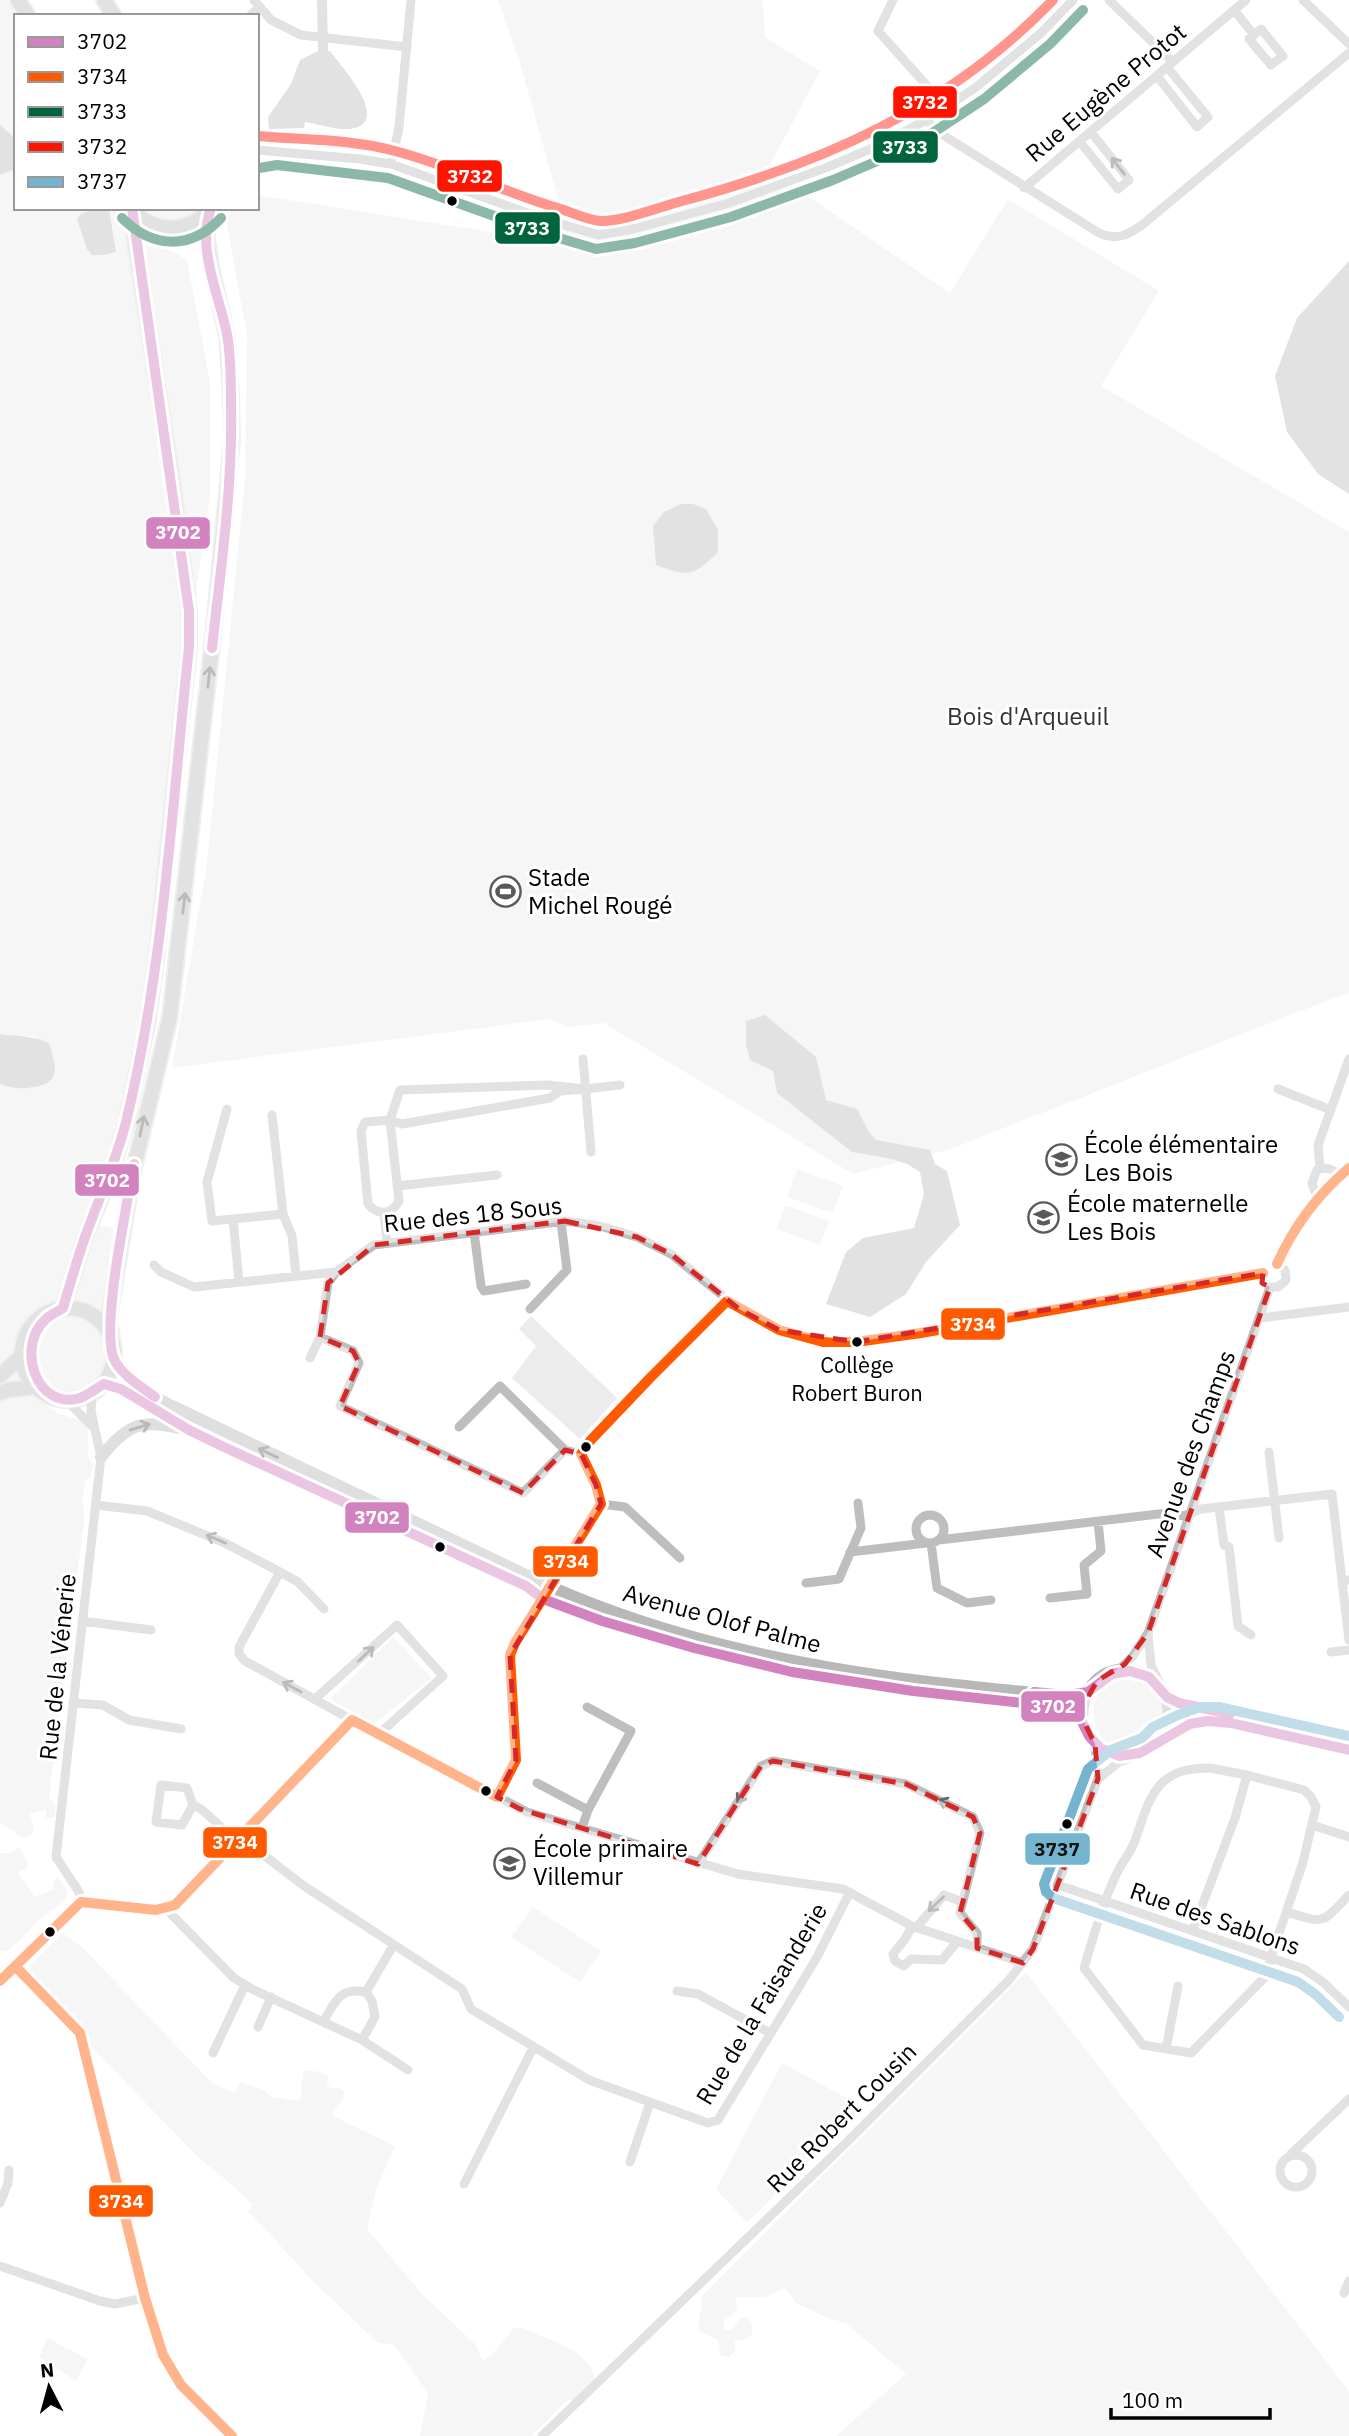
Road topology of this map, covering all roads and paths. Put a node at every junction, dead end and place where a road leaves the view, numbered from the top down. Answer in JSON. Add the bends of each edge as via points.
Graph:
{"nodes":[{"id":1,"x":411,"y":0,"type":"edge"},
{"id":2,"x":893,"y":0,"type":"edge"},
{"id":3,"x":1073,"y":0,"type":"edge"},
{"id":4,"x":1109,"y":0,"type":"edge"},
{"id":5,"x":1246,"y":0,"type":"edge"},
{"id":6,"x":1303,"y":0,"type":"edge"},
{"id":7,"x":256,"y":4,"type":"edge"},
{"id":8,"x":1234,"y":10,"type":"junction"},
{"id":9,"x":1349,"y":29,"type":"edge"},
{"id":10,"x":1254,"y":35,"type":"dead end"},
{"id":11,"x":1341,"y":36,"type":"junction"},
{"id":12,"x":1349,"y":44,"type":"edge"},
{"id":13,"x":407,"y":47,"type":"junction"},
{"id":14,"x":1349,"y":53,"type":"edge"},
{"id":15,"x":1170,"y":65,"type":"junction"},
{"id":16,"x":1157,"y":76,"type":"junction"},
{"id":17,"x":946,"y":107,"type":"junction"},
{"id":18,"x":926,"y":120,"type":"junction"},
{"id":19,"x":1091,"y":132,"type":"junction"},
{"id":20,"x":1080,"y":142,"type":"junction"},
{"id":21,"x":259,"y":152,"type":"edge"},
{"id":22,"x":391,"y":164,"type":"junction"},
{"id":23,"x":1024,"y":188,"type":"junction"},
{"id":24,"x":133,"y":210,"type":"edge"},
{"id":25,"x":209,"y":210,"type":"edge"},
{"id":26,"x":583,"y":1059,"type":"dead end"},
{"id":27,"x":1349,"y":1059,"type":"edge"},
{"id":28,"x":620,"y":1085,"type":"dead end"},
{"id":29,"x":584,"y":1089,"type":"junction"},
{"id":30,"x":1278,"y":1089,"type":"dead end"},
{"id":31,"x":227,"y":1109,"type":"dead end"},
{"id":32,"x":1331,"y":1110,"type":"junction"},
{"id":33,"x":272,"y":1115,"type":"dead end"},
{"id":34,"x":390,"y":1119,"type":"junction"},
{"id":35,"x":591,"y":1152,"type":"dead end"},
{"id":36,"x":1321,"y":1168,"type":"junction"},
{"id":37,"x":1349,"y":1168,"type":"edge"},
{"id":38,"x":497,"y":1175,"type":"dead end"},
{"id":39,"x":1340,"y":1175,"type":"junction"},
{"id":40,"x":397,"y":1186,"type":"junction"},
{"id":41,"x":1317,"y":1197,"type":"junction"},
{"id":42,"x":384,"y":1213,"type":"junction"},
{"id":43,"x":283,"y":1214,"type":"junction"},
{"id":44,"x":233,"y":1219,"type":"junction"},
{"id":45,"x":561,"y":1222,"type":"junction"},
{"id":46,"x":474,"y":1232,"type":"junction"},
{"id":47,"x":387,"y":1242,"type":"junction"},
{"id":48,"x":154,"y":1265,"type":"dead end"},
{"id":49,"x":1277,"y":1265,"type":"junction"},
{"id":50,"x":337,"y":1272,"type":"junction"},
{"id":51,"x":1263,"y":1273,"type":"junction"},
{"id":52,"x":296,"y":1275,"type":"junction"},
{"id":53,"x":239,"y":1282,"type":"junction"},
{"id":54,"x":526,"y":1283,"type":"dead end"},
{"id":55,"x":1270,"y":1287,"type":"junction"},
{"id":56,"x":727,"y":1301,"type":"junction"},
{"id":57,"x":1349,"y":1307,"type":"edge"},
{"id":58,"x":63,"y":1308,"type":"junction"},
{"id":59,"x":530,"y":1309,"type":"dead end"},
{"id":60,"x":1260,"y":1318,"type":"junction"},
{"id":61,"x":320,"y":1337,"type":"junction"},
{"id":62,"x":112,"y":1338,"type":"junction"},
{"id":63,"x":21,"y":1356,"type":"junction"},
{"id":64,"x":310,"y":1358,"type":"dead end"},
{"id":65,"x":114,"y":1360,"type":"junction"},
{"id":66,"x":0,"y":1376,"type":"edge"},
{"id":67,"x":104,"y":1384,"type":"junction"},
{"id":68,"x":35,"y":1387,"type":"junction"},
{"id":69,"x":0,"y":1393,"type":"edge"},
{"id":70,"x":92,"y":1395,"type":"junction"},
{"id":71,"x":67,"y":1401,"type":"junction"},
{"id":72,"x":459,"y":1427,"type":"dead end"},
{"id":73,"x":95,"y":1429,"type":"junction"},
{"id":74,"x":190,"y":1430,"type":"junction"},
{"id":75,"x":565,"y":1450,"type":"junction"},
{"id":76,"x":1269,"y":1452,"type":"dead end"},
{"id":77,"x":581,"y":1454,"type":"junction"},
{"id":78,"x":101,"y":1457,"type":"junction"},
{"id":79,"x":1275,"y":1500,"type":"junction"},
{"id":80,"x":858,"y":1503,"type":"dead end"},
{"id":81,"x":96,"y":1504,"type":"junction"},
{"id":82,"x":601,"y":1504,"type":"junction"},
{"id":83,"x":1219,"y":1507,"type":"junction"},
{"id":84,"x":1190,"y":1513,"type":"junction"},
{"id":85,"x":1098,"y":1521,"type":"junction"},
{"id":86,"x":1279,"y":1538,"type":"dead end"},
{"id":87,"x":932,"y":1542,"type":"junction"},
{"id":88,"x":850,"y":1552,"type":"junction"},
{"id":89,"x":680,"y":1558,"type":"dead end"},
{"id":90,"x":280,"y":1572,"type":"junction"},
{"id":91,"x":1345,"y":1580,"type":"edge"},
{"id":92,"x":806,"y":1583,"type":"dead end"},
{"id":93,"x":551,"y":1587,"type":"junction"},
{"id":94,"x":1050,"y":1598,"type":"dead end"},
{"id":95,"x":543,"y":1599,"type":"junction"},
{"id":96,"x":991,"y":1600,"type":"dead end"},
{"id":97,"x":324,"y":1609,"type":"dead end"},
{"id":98,"x":82,"y":1621,"type":"junction"},
{"id":99,"x":151,"y":1630,"type":"dead end"},
{"id":100,"x":1147,"y":1633,"type":"junction"},
{"id":101,"x":1251,"y":1635,"type":"dead end"},
{"id":102,"x":1349,"y":1640,"type":"edge"},
{"id":103,"x":1349,"y":1650,"type":"edge"},
{"id":104,"x":1331,"y":1652,"type":"dead end"},
{"id":105,"x":1118,"y":1671,"type":"junction"},
{"id":106,"x":1088,"y":1692,"type":"junction"},
{"id":107,"x":1164,"y":1692,"type":"junction"},
{"id":108,"x":315,"y":1699,"type":"junction"},
{"id":109,"x":73,"y":1703,"type":"junction"},
{"id":110,"x":587,"y":1707,"type":"dead end"},
{"id":111,"x":352,"y":1720,"type":"junction"},
{"id":112,"x":1083,"y":1720,"type":"junction"},
{"id":113,"x":181,"y":1729,"type":"dead end"},
{"id":114,"x":379,"y":1734,"type":"junction"},
{"id":115,"x":1161,"y":1739,"type":"junction"},
{"id":116,"x":1349,"y":1739,"type":"edge"},
{"id":117,"x":1095,"y":1744,"type":"junction"},
{"id":118,"x":1349,"y":1750,"type":"edge"},
{"id":119,"x":1136,"y":1756,"type":"junction"},
{"id":120,"x":1247,"y":1775,"type":"junction"},
{"id":121,"x":1098,"y":1779,"type":"junction"},
{"id":122,"x":537,"y":1783,"type":"dead end"},
{"id":123,"x":497,"y":1797,"type":"junction"},
{"id":124,"x":193,"y":1805,"type":"junction"},
{"id":125,"x":588,"y":1810,"type":"junction"},
{"id":126,"x":1312,"y":1825,"type":"junction"},
{"id":127,"x":582,"y":1828,"type":"junction"},
{"id":128,"x":1349,"y":1837,"type":"edge"},
{"id":129,"x":238,"y":1839,"type":"junction"},
{"id":130,"x":698,"y":1864,"type":"junction"},
{"id":131,"x":1058,"y":1885,"type":"junction"},
{"id":132,"x":850,"y":1892,"type":"junction"},
{"id":133,"x":1349,"y":1895,"type":"edge"},
{"id":134,"x":81,"y":1902,"type":"junction"},
{"id":135,"x":963,"y":1902,"type":"junction"},
{"id":136,"x":1105,"y":1902,"type":"junction"},
{"id":137,"x":166,"y":1909,"type":"junction"},
{"id":138,"x":1287,"y":1912,"type":"junction"},
{"id":139,"x":914,"y":1927,"type":"junction"},
{"id":140,"x":1193,"y":1930,"type":"junction"},
{"id":141,"x":957,"y":1941,"type":"junction"},
{"id":142,"x":393,"y":1946,"type":"junction"},
{"id":143,"x":977,"y":1948,"type":"junction"},
{"id":144,"x":1272,"y":1957,"type":"junction"},
{"id":145,"x":1023,"y":1963,"type":"junction"},
{"id":146,"x":15,"y":1966,"type":"junction"},
{"id":147,"x":0,"y":1981,"type":"edge"},
{"id":148,"x":245,"y":1984,"type":"junction"},
{"id":149,"x":1178,"y":1986,"type":"dead end"},
{"id":150,"x":677,"y":1990,"type":"dead end"},
{"id":151,"x":366,"y":1992,"type":"junction"},
{"id":152,"x":271,"y":1997,"type":"junction"},
{"id":153,"x":1349,"y":2007,"type":"edge"},
{"id":154,"x":323,"y":2022,"type":"junction"},
{"id":155,"x":258,"y":2027,"type":"dead end"},
{"id":156,"x":770,"y":2033,"type":"junction"},
{"id":157,"x":362,"y":2040,"type":"junction"},
{"id":158,"x":533,"y":2048,"type":"junction"},
{"id":159,"x":1166,"y":2049,"type":"junction"},
{"id":160,"x":213,"y":2053,"type":"dead end"},
{"id":161,"x":408,"y":2070,"type":"dead end"},
{"id":162,"x":1349,"y":2099,"type":"edge"},
{"id":163,"x":650,"y":2102,"type":"junction"},
{"id":164,"x":1289,"y":2156,"type":"dead end"},
{"id":165,"x":630,"y":2162,"type":"dead end"},
{"id":166,"x":9,"y":2170,"type":"dead end"},
{"id":167,"x":464,"y":2184,"type":"dead end"},
{"id":168,"x":0,"y":2203,"type":"edge"},
{"id":169,"x":0,"y":2266,"type":"edge"},
{"id":170,"x":1349,"y":2281,"type":"edge"},
{"id":171,"x":1344,"y":2293,"type":"dead end"},
{"id":172,"x":145,"y":2298,"type":"junction"},
{"id":173,"x":232,"y":2436,"type":"edge"},
{"id":174,"x":542,"y":2436,"type":"edge"}],
"edges":[{"from":1,"to":13,"type":"street"},
{"from":2,"to":17,"type":"street","via":[[878,31]]},
{"from":3,"to":17,"type":"street","via":[[1010,61]]},
{"from":4,"to":15,"type":"street"},
{"from":5,"to":8,"type":"street","name":"Rue Eugène Protot"},
{"from":6,"to":11,"type":"street"},
{"from":7,"to":13,"type":"street","via":[[284,28],[312,37]]},
{"from":8,"to":10,"type":"street"},
{"from":8,"to":15,"type":"street","name":"Rue Eugène Protot"},
{"from":9,"to":11,"type":"street"},
{"from":11,"to":12,"type":"street"},
{"from":13,"to":22,"type":"street"},
{"from":14,"to":23,"type":"street","via":[[1142,225],[1119,237],[1099,233]]},
{"from":15,"to":16,"type":"street","name":"Rue Eugène Protot"},
{"from":15,"to":16,"type":"street","via":[[1208,117],[1197,127]]},
{"from":16,"to":19,"type":"street","name":"Rue Eugène Protot"},
{"from":17,"to":18,"type":"street"},
{"from":18,"to":22,"type":"street","via":[[858,155],[726,204],[599,235]]},
{"from":18,"to":23,"type":"street"},
{"from":19,"to":20,"type":"street","name":"Rue Eugène Protot"},
{"from":20,"to":19,"type":"street","one_way":true,"via":[[1118,189],[1129,180]]},
{"from":20,"to":23,"type":"street","name":"Rue Eugène Protot"},
{"from":21,"to":22,"type":"street"},
{"from":24,"to":25,"type":"main road","via":[[162,228],[195,223]]},
{"from":24,"to":58,"type":"main road","via":[[186,586],[189,647],[147,1026],[119,1149]]},
{"from":62,"to":25,"type":"main road","one_way":true,"via":[[109,1318],[132,1172],[170,1016],[232,440],[228,336],[211,267]]},
{"from":26,"to":29,"type":"street"},
{"from":27,"to":32,"type":"street"},
{"from":28,"to":29,"type":"street"},
{"from":29,"to":34,"type":"street","via":[[402,1124]]},
{"from":29,"to":34,"type":"street","via":[[548,1085],[400,1090]]},
{"from":29,"to":35,"type":"street"},
{"from":30,"to":32,"type":"street"},
{"from":31,"to":44,"type":"street","via":[[208,1182],[212,1222]]},
{"from":32,"to":36,"type":"street","via":[[1318,1145]]},
{"from":33,"to":43,"type":"street"},
{"from":34,"to":40,"type":"street"},
{"from":34,"to":42,"type":"street","via":[[365,1122],[361,1131],[368,1204],[374,1212]]},
{"from":36,"to":39,"type":"street"},
{"from":36,"to":41,"type":"street","via":[[1312,1183]]},
{"from":37,"to":39,"type":"street","name":"Avenue des Champs"},
{"from":38,"to":40,"type":"street"},
{"from":39,"to":41,"type":"street","name":"Avenue des Champs"},
{"from":40,"to":42,"type":"street","via":[[399,1201]]},
{"from":41,"to":49,"type":"street","name":"Avenue des Champs"},
{"from":42,"to":47,"type":"street"},
{"from":43,"to":44,"type":"street"},
{"from":43,"to":52,"type":"street","via":[[292,1236]]},
{"from":44,"to":53,"type":"street"},
{"from":45,"to":46,"type":"street","name":"Rue des 18 Sous"},
{"from":45,"to":56,"type":"street","name":"Rue des 18 Sous","via":[[600,1226],[637,1237],[671,1254]]},
{"from":45,"to":59,"type":"street","via":[[567,1270]]},
{"from":46,"to":47,"type":"street","name":"Rue des 18 Sous"},
{"from":46,"to":54,"type":"street","via":[[484,1291]]},
{"from":47,"to":50,"type":"street","name":"Rue des 18 Sous","via":[[374,1245]]},
{"from":48,"to":53,"type":"street","via":[[194,1287]]},
{"from":49,"to":51,"type":"street","via":[[1268,1266]]},
{"from":49,"to":55,"type":"street","name":"Avenue des Champs","via":[[1285,1270],[1286,1280]]},
{"from":50,"to":52,"type":"street"},
{"from":50,"to":61,"type":"street","via":[[328,1283]]},
{"from":51,"to":55,"type":"street"},
{"from":51,"to":56,"type":"street","name":"Rue des 18 Sous","via":[[856,1342],[823,1342],[779,1330]]},
{"from":52,"to":53,"type":"street"},
{"from":55,"to":60,"type":"street","name":"Avenue des Champs"},
{"from":56,"to":77,"type":"street"},
{"from":57,"to":60,"type":"street"},
{"from":58,"to":62,"type":"main road","via":[[93,1315]]},
{"from":58,"to":63,"type":"main road","via":[[47,1312],[29,1328]]},
{"from":60,"to":84,"type":"street","name":"Avenue des Champs"},
{"from":61,"to":64,"type":"street"},
{"from":61,"to":75,"type":"street","via":[[353,1351],[359,1363],[340,1406],[523,1493]]},
{"from":62,"to":65,"type":"main road"},
{"from":63,"to":66,"type":"main road"},
{"from":63,"to":68,"type":"main road"},
{"from":65,"to":67,"type":"main road"},
{"from":93,"to":65,"type":"main road","name":"Avenue Olof Palme","one_way":true,"via":[[145,1392]]},
{"from":67,"to":70,"type":"main road"},
{"from":67,"to":74,"type":"main road","name":"Avenue Olof Palme","via":[[121,1389]]},
{"from":68,"to":69,"type":"main road"},
{"from":68,"to":71,"type":"main road"},
{"from":70,"to":71,"type":"main road"},
{"from":70,"to":73,"type":"street","name":"Rue de la Vénerie"},
{"from":71,"to":73,"type":"street"},
{"from":72,"to":75,"type":"street","via":[[500,1386]]},
{"from":73,"to":78,"type":"street","name":"Rue de la Vénerie"},
{"from":78,"to":74,"type":"main road","one_way":true,"via":[[124,1432],[146,1423]]},
{"from":74,"to":95,"type":"main road","name":"Avenue Olof Palme","via":[[526,1586]]},
{"from":75,"to":77,"type":"street"},
{"from":76,"to":79,"type":"street"},
{"from":77,"to":82,"type":"street"},
{"from":78,"to":81,"type":"street","name":"Rue de la Vénerie"},
{"from":79,"to":83,"type":"street"},
{"from":79,"to":86,"type":"street"},
{"from":79,"to":91,"type":"street","via":[[1332,1494]]},
{"from":80,"to":88,"type":"street","via":[[861,1528]]},
{"from":90,"to":81,"type":"street","one_way":true,"via":[[147,1511]]},
{"from":81,"to":98,"type":"street","name":"Rue de la Vénerie"},
{"from":82,"to":89,"type":"street","via":[[625,1507]]},
{"from":82,"to":93,"type":"street"},
{"from":83,"to":84,"type":"street"},
{"from":83,"to":101,"type":"street","via":[[1224,1545],[1229,1547],[1238,1626]]},
{"from":84,"to":85,"type":"street"},
{"from":84,"to":100,"type":"street","name":"Avenue des Champs"},
{"from":85,"to":87,"type":"street"},
{"from":85,"to":94,"type":"street","via":[[1101,1551],[1084,1565],[1087,1594]]},
{"from":87,"to":88,"type":"street"},
{"from":87,"to":96,"type":"street","via":[[937,1588],[967,1603]]},
{"from":88,"to":92,"type":"street","via":[[839,1579]]},
{"from":90,"to":97,"type":"street","via":[[298,1581]]},
{"from":108,"to":90,"type":"street","one_way":true,"via":[[239,1654]]},
{"from":91,"to":102,"type":"street"},
{"from":93,"to":95,"type":"street"},
{"from":93,"to":106,"type":"main road","name":"Avenue Olof Palme","via":[[676,1634],[808,1664],[1005,1690]]},
{"from":95,"to":112,"type":"main road","name":"Avenue Olof Palme","via":[[636,1632],[770,1667],[914,1691],[1055,1706]]},
{"from":95,"to":123,"type":"street","via":[[510,1655],[516,1760]]},
{"from":98,"to":99,"type":"street"},
{"from":98,"to":109,"type":"street","name":"Rue de la Vénerie"},
{"from":100,"to":105,"type":"street","name":"Avenue des Champs"},
{"from":100,"to":107,"type":"street","name":"Avenue des Champs","via":[[1151,1665]]},
{"from":103,"to":104,"type":"street"},
{"from":105,"to":106,"type":"main road","via":[[1097,1681]]},
{"from":105,"to":107,"type":"main road","via":[[1138,1671]]},
{"from":106,"to":112,"type":"main road"},
{"from":107,"to":115,"type":"main road","via":[[1170,1711]]},
{"from":107,"to":116,"type":"main road","via":[[1199,1709]]},
{"from":108,"to":111,"type":"street"},
{"from":108,"to":114,"type":"street","one_way":true,"via":[[397,1625],[443,1676]]},
{"from":109,"to":113,"type":"street","via":[[103,1705],[129,1720]]},
{"from":109,"to":134,"type":"street","name":"Rue de la Vénerie","via":[[56,1857]]},
{"from":110,"to":125,"type":"street","via":[[631,1731]]},
{"from":111,"to":114,"type":"street"},
{"from":111,"to":129,"type":"street"},
{"from":112,"to":117,"type":"main road"},
{"from":114,"to":123,"type":"street"},
{"from":115,"to":118,"type":"main road","via":[[1193,1723],[1217,1721]]},
{"from":115,"to":119,"type":"main road"},
{"from":117,"to":119,"type":"main road","via":[[1121,1757]]},
{"from":117,"to":121,"type":"street","name":"Rue Robert Cousin"},
{"from":119,"to":121,"type":"street","via":[[1119,1762]]},
{"from":120,"to":126,"type":"street","via":[[1304,1790],[1316,1807]]},
{"from":120,"to":136,"type":"street","via":[[1197,1768],[1163,1782],[1151,1797]]},
{"from":120,"to":140,"type":"street"},
{"from":121,"to":131,"type":"street","name":"Rue Robert Cousin"},
{"from":122,"to":125,"type":"street"},
{"from":123,"to":127,"type":"street","via":[[527,1812]]},
{"from":124,"to":124,"type":"street","name":"Rue de la Faisanderie","via":[[187,1788],[161,1785],[156,1822],[182,1825]]},
{"from":124,"to":129,"type":"street","name":"Rue de la Faisanderie"},
{"from":125,"to":127,"type":"street"},
{"from":126,"to":128,"type":"street"},
{"from":126,"to":138,"type":"street"},
{"from":127,"to":130,"type":"street"},
{"from":129,"to":137,"type":"street"},
{"from":129,"to":142,"type":"street","name":"Rue de la Faisanderie"},
{"from":130,"to":132,"type":"street"},
{"from":135,"to":130,"type":"street","one_way":true,"via":[[980,1833],[973,1816],[906,1784],[773,1761],[761,1766]]},
{"from":131,"to":136,"type":"street","name":"Rue des Sablons"},
{"from":131,"to":145,"type":"street","name":"Rue Robert Cousin","via":[[1033,1950]]},
{"from":132,"to":139,"type":"street"},
{"from":132,"to":156,"type":"street","name":"Rue de la Faisanderie"},
{"from":133,"to":138,"type":"street","via":[[1327,1917],[1316,1921]]},
{"from":134,"to":137,"type":"street"},
{"from":134,"to":146,"type":"street"},
{"from":135,"to":139,"type":"street","one_way":true,"via":[[944,1895]]},
{"from":135,"to":143,"type":"street","via":[[960,1913],[977,1933]]},
{"from":136,"to":140,"type":"street","name":"Rue des Sablons"},
{"from":136,"to":159,"type":"street","via":[[1083,1968],[1143,2045]]},
{"from":137,"to":148,"type":"street"},
{"from":138,"to":144,"type":"street"},
{"from":139,"to":141,"type":"street"},
{"from":139,"to":141,"type":"street","via":[[893,1954],[904,1966],[911,1959],[942,1960]]},
{"from":140,"to":144,"type":"street","name":"Rue des Sablons"},
{"from":141,"to":143,"type":"street"},
{"from":142,"to":151,"type":"street"},
{"from":142,"to":158,"type":"street","name":"Rue de la Faisanderie","via":[[462,1989],[471,2009]]},
{"from":143,"to":145,"type":"street"},
{"from":144,"to":153,"type":"street","name":"Rue des Sablons","via":[[1304,1969]]},
{"from":144,"to":159,"type":"street","via":[[1264,1978],[1191,2053]]},
{"from":145,"to":174,"type":"street","name":"Rue Robert Cousin","via":[[848,2141]]},
{"from":146,"to":147,"type":"street"},
{"from":146,"to":172,"type":"street","via":[[80,2033]]},
{"from":148,"to":152,"type":"street"},
{"from":148,"to":160,"type":"street"},
{"from":149,"to":159,"type":"street"},
{"from":150,"to":156,"type":"street","via":[[698,1994]]},
{"from":151,"to":154,"type":"street","via":[[340,1994]]},
{"from":151,"to":157,"type":"street","via":[[375,2017]]},
{"from":152,"to":154,"type":"street"},
{"from":152,"to":155,"type":"street"},
{"from":154,"to":157,"type":"street"},
{"from":156,"to":163,"type":"street","name":"Rue de la Faisanderie","via":[[718,2120],[704,2122]]},
{"from":157,"to":161,"type":"street"},
{"from":158,"to":163,"type":"street","name":"Rue de la Faisanderie","via":[[589,2080]]},
{"from":158,"to":167,"type":"street"},
{"from":162,"to":164,"type":"street"},
{"from":163,"to":165,"type":"street"},
{"from":166,"to":168,"type":"street"},
{"from":169,"to":172,"type":"street","via":[[100,2301],[115,2304]]},
{"from":170,"to":171,"type":"street"},
{"from":172,"to":173,"type":"street","via":[[170,2371]]}]}
